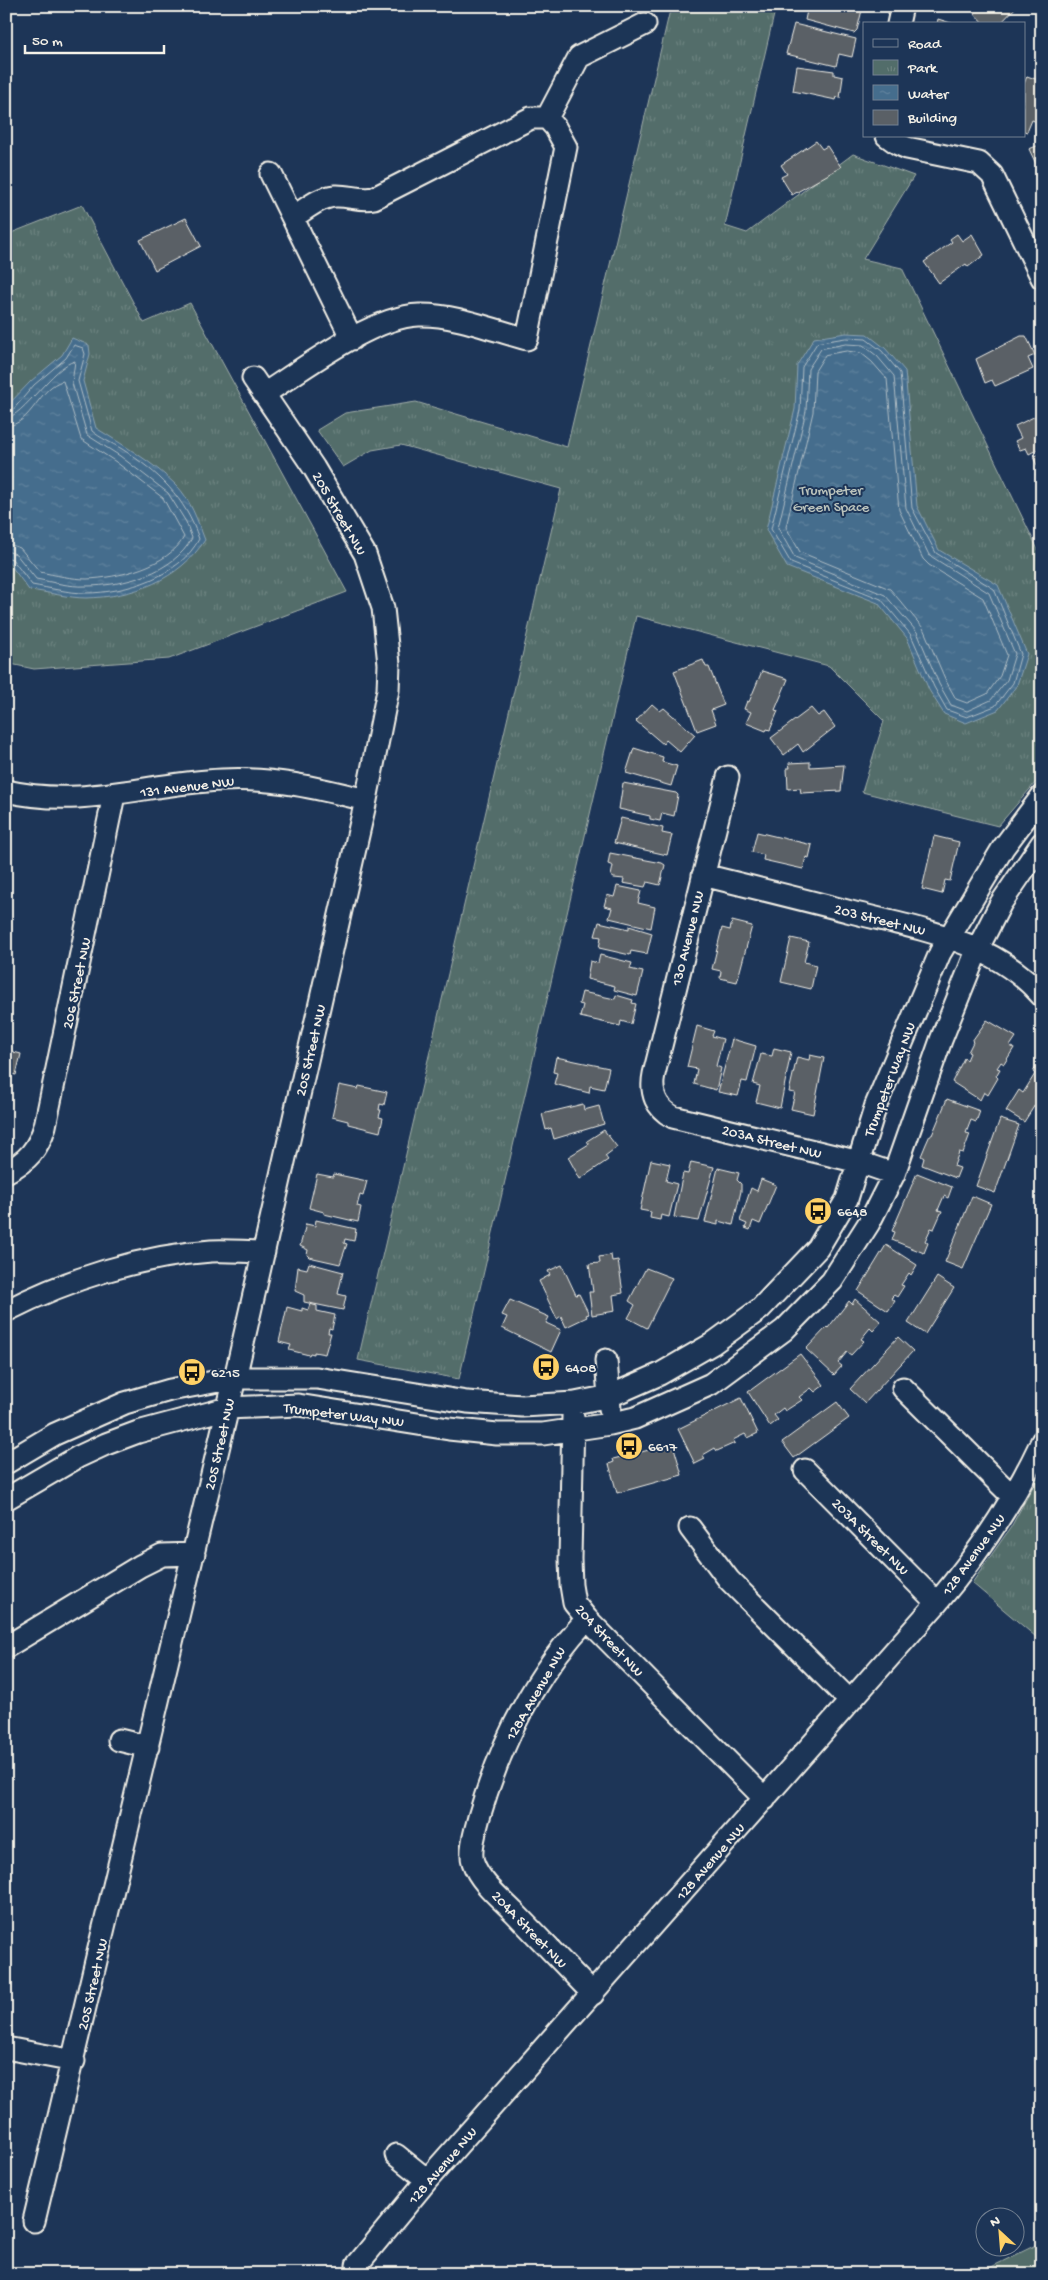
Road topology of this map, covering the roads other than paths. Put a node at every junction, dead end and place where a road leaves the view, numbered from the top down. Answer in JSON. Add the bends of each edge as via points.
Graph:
{"nodes":[{"id":1,"x":902,"y":6,"type":"edge"},
{"id":2,"x":898,"y":22,"type":"edge"},
{"id":3,"x":645,"y":24,"type":"dead end"},
{"id":4,"x":547,"y":118,"type":"junction"},
{"id":5,"x":890,"y":138,"type":"edge"},
{"id":6,"x":271,"y":174,"type":"dead end"},
{"id":7,"x":293,"y":217,"type":"junction"},
{"id":8,"x":1042,"y":278,"type":"edge"},
{"id":9,"x":352,"y":339,"type":"junction"},
{"id":10,"x":728,"y":777,"type":"dead end"},
{"id":11,"x":6,"y":791,"type":"edge"},
{"id":12,"x":114,"y":795,"type":"junction"},
{"id":13,"x":1042,"y":796,"type":"edge"},
{"id":14,"x":366,"y":800,"type":"junction"},
{"id":15,"x":1042,"y":842,"type":"edge"},
{"id":16,"x":703,"y":875,"type":"junction"},
{"id":17,"x":949,"y":936,"type":"junction"},
{"id":18,"x":978,"y":948,"type":"junction"},
{"id":19,"x":1042,"y":996,"type":"edge"},
{"id":20,"x":656,"y":1101,"type":"joint"},
{"id":21,"x":858,"y":1162,"type":"junction"},
{"id":22,"x":14,"y":1168,"type":"edge"},
{"id":23,"x":894,"y":1174,"type":"junction"},
{"id":24,"x":264,"y":1252,"type":"junction"},
{"id":25,"x":6,"y":1311,"type":"edge"},
{"id":26,"x":606,"y":1360,"type":"dead end"},
{"id":27,"x":235,"y":1378,"type":"junction"},
{"id":28,"x":903,"y":1388,"type":"dead end"},
{"id":29,"x":610,"y":1396,"type":"junction"},
{"id":30,"x":575,"y":1403,"type":"junction"},
{"id":31,"x":228,"y":1408,"type":"junction"},
{"id":32,"x":610,"y":1424,"type":"junction"},
{"id":33,"x":571,"y":1430,"type":"junction"},
{"id":34,"x":1042,"y":1442,"type":"edge"},
{"id":35,"x":6,"y":1463,"type":"edge"},
{"id":36,"x":805,"y":1470,"type":"dead end"},
{"id":37,"x":1013,"y":1497,"type":"junction"},
{"id":38,"x":6,"y":1499,"type":"edge"},
{"id":39,"x":690,"y":1528,"type":"dead end"},
{"id":40,"x":194,"y":1554,"type":"junction"},
{"id":41,"x":937,"y":1603,"type":"junction"},
{"id":42,"x":587,"y":1619,"type":"junction"},
{"id":43,"x":6,"y":1646,"type":"edge"},
{"id":44,"x":849,"y":1700,"type":"junction"},
{"id":45,"x":119,"y":1740,"type":"dead end"},
{"id":46,"x":148,"y":1747,"type":"junction"},
{"id":47,"x":765,"y":1799,"type":"junction"},
{"id":48,"x":472,"y":1861,"type":"joint"},
{"id":49,"x":593,"y":1994,"type":"junction"},
{"id":50,"x":6,"y":2048,"type":"edge"},
{"id":51,"x":74,"y":2061,"type":"junction"},
{"id":52,"x":396,"y":2155,"type":"dead end"},
{"id":53,"x":427,"y":2180,"type":"junction"},
{"id":54,"x":34,"y":2221,"type":"dead end"},
{"id":55,"x":357,"y":2265,"type":"dead end"}],
"edges":[{"from":1,"to":2,"type":"street"},
{"from":3,"to":4,"type":"street","via":[[579,57]]},
{"from":4,"to":7,"type":"street","via":[[530,118],[374,198],[335,196],[323,199]]},
{"from":4,"to":9,"type":"street","via":[[561,136],[566,157],[527,338],[418,314],[375,325]]},
{"from":5,"to":8,"type":"street","via":[[907,148],[979,163],[986,168]]},
{"from":6,"to":7,"type":"street"},
{"from":7,"to":9,"type":"street"},
{"from":9,"to":14,"type":"street","name":"205 Street NW","via":[[258,386],[350,525],[365,554],[383,608],[389,664],[388,690]]},
{"from":10,"to":16,"type":"street","name":"130 Avenue NW"},
{"from":11,"to":12,"type":"street","name":"131 Avenue NW","via":[[46,798]]},
{"from":12,"to":14,"type":"street","name":"131 Avenue NW","via":[[196,782],[243,779],[290,782]]},
{"from":12,"to":22,"type":"street","name":"206 Street NW","via":[[50,1110],[39,1144],[31,1156]]},
{"from":13,"to":17,"type":"street","name":"Trumpeter Way NW","via":[[1003,848]]},
{"from":14,"to":24,"type":"street","name":"205 Street NW"},
{"from":15,"to":18,"type":"street","name":"Trumpeter Way NW","via":[[1000,904]]},
{"from":16,"to":17,"type":"street","name":"203 Street NW"},
{"from":16,"to":20,"type":"street","name":"130 Avenue NW","via":[[654,1074],[652,1084]]},
{"from":17,"to":18,"type":"street","name":"203 Street NW"},
{"from":17,"to":21,"type":"street","name":"Trumpeter Way NW","via":[[876,1105]]},
{"from":18,"to":19,"type":"street","name":"203 Street NW","via":[[1007,964]]},
{"from":18,"to":23,"type":"street","name":"Trumpeter Way NW","via":[[941,1040]]},
{"from":20,"to":21,"type":"street","name":"203A Street NW","via":[[673,1117]]},
{"from":21,"to":23,"type":"street","name":"203A Street NW"},
{"from":21,"to":29,"type":"street","name":"Trumpeter Way NW","via":[[847,1199],[818,1248],[760,1309],[712,1344],[660,1374]]},
{"from":23,"to":32,"type":"street","name":"Trumpeter Way NW","via":[[869,1223],[832,1281],[784,1330],[711,1384],[635,1418]]},
{"from":24,"to":25,"type":"street","via":[[210,1252],[146,1260],[77,1280]]},
{"from":24,"to":27,"type":"street","name":"205 Street NW"},
{"from":26,"to":29,"type":"street"},
{"from":27,"to":30,"type":"street","name":"Trumpeter Way NW","via":[[317,1378],[467,1402],[522,1406]]},
{"from":27,"to":31,"type":"street","name":"205 Street NW"},
{"from":27,"to":35,"type":"street","name":"Trumpeter Way NW","via":[[170,1390],[125,1403],[62,1430]]},
{"from":28,"to":37,"type":"street"},
{"from":29,"to":30,"type":"street","name":"Trumpeter Way NW"},
{"from":29,"to":32,"type":"street"},
{"from":30,"to":33,"type":"street","name":"204 Street NW"},
{"from":31,"to":33,"type":"street","name":"Trumpeter Way NW","via":[[298,1405],[497,1434],[544,1434]]},
{"from":31,"to":38,"type":"street","name":"Trumpeter Way NW","via":[[106,1444]]},
{"from":31,"to":40,"type":"street","name":"205 Street NW"},
{"from":32,"to":33,"type":"street","name":"Trumpeter Way NW"},
{"from":33,"to":42,"type":"street","name":"204 Street NW","via":[[571,1585],[574,1603]]},
{"from":34,"to":37,"type":"street","name":"128 Avenue NW"},
{"from":36,"to":41,"type":"street","name":"203A Street NW"},
{"from":37,"to":41,"type":"street","name":"128 Avenue NW","via":[[974,1558]]},
{"from":39,"to":44,"type":"street","via":[[729,1580]]},
{"from":40,"to":43,"type":"street","via":[[162,1555]]},
{"from":40,"to":46,"type":"street","name":"205 Street NW"},
{"from":41,"to":44,"type":"street","name":"128 Avenue NW"},
{"from":42,"to":47,"type":"street","name":"204 Street NW"},
{"from":42,"to":48,"type":"street","name":"128A Avenue NW","via":[[562,1645],[514,1724],[482,1808]]},
{"from":44,"to":47,"type":"street","name":"128 Avenue NW"},
{"from":45,"to":46,"type":"street"},
{"from":46,"to":51,"type":"street","name":"205 Street NW"},
{"from":47,"to":49,"type":"street","name":"128 Avenue NW"},
{"from":48,"to":49,"type":"street","name":"204A Street NW","via":[[490,1887]]},
{"from":49,"to":53,"type":"street","name":"128 Avenue NW"},
{"from":50,"to":51,"type":"street"},
{"from":51,"to":54,"type":"street","name":"205 Street NW"},
{"from":52,"to":53,"type":"street"},
{"from":53,"to":55,"type":"street","name":"128 Avenue NW"}]}
